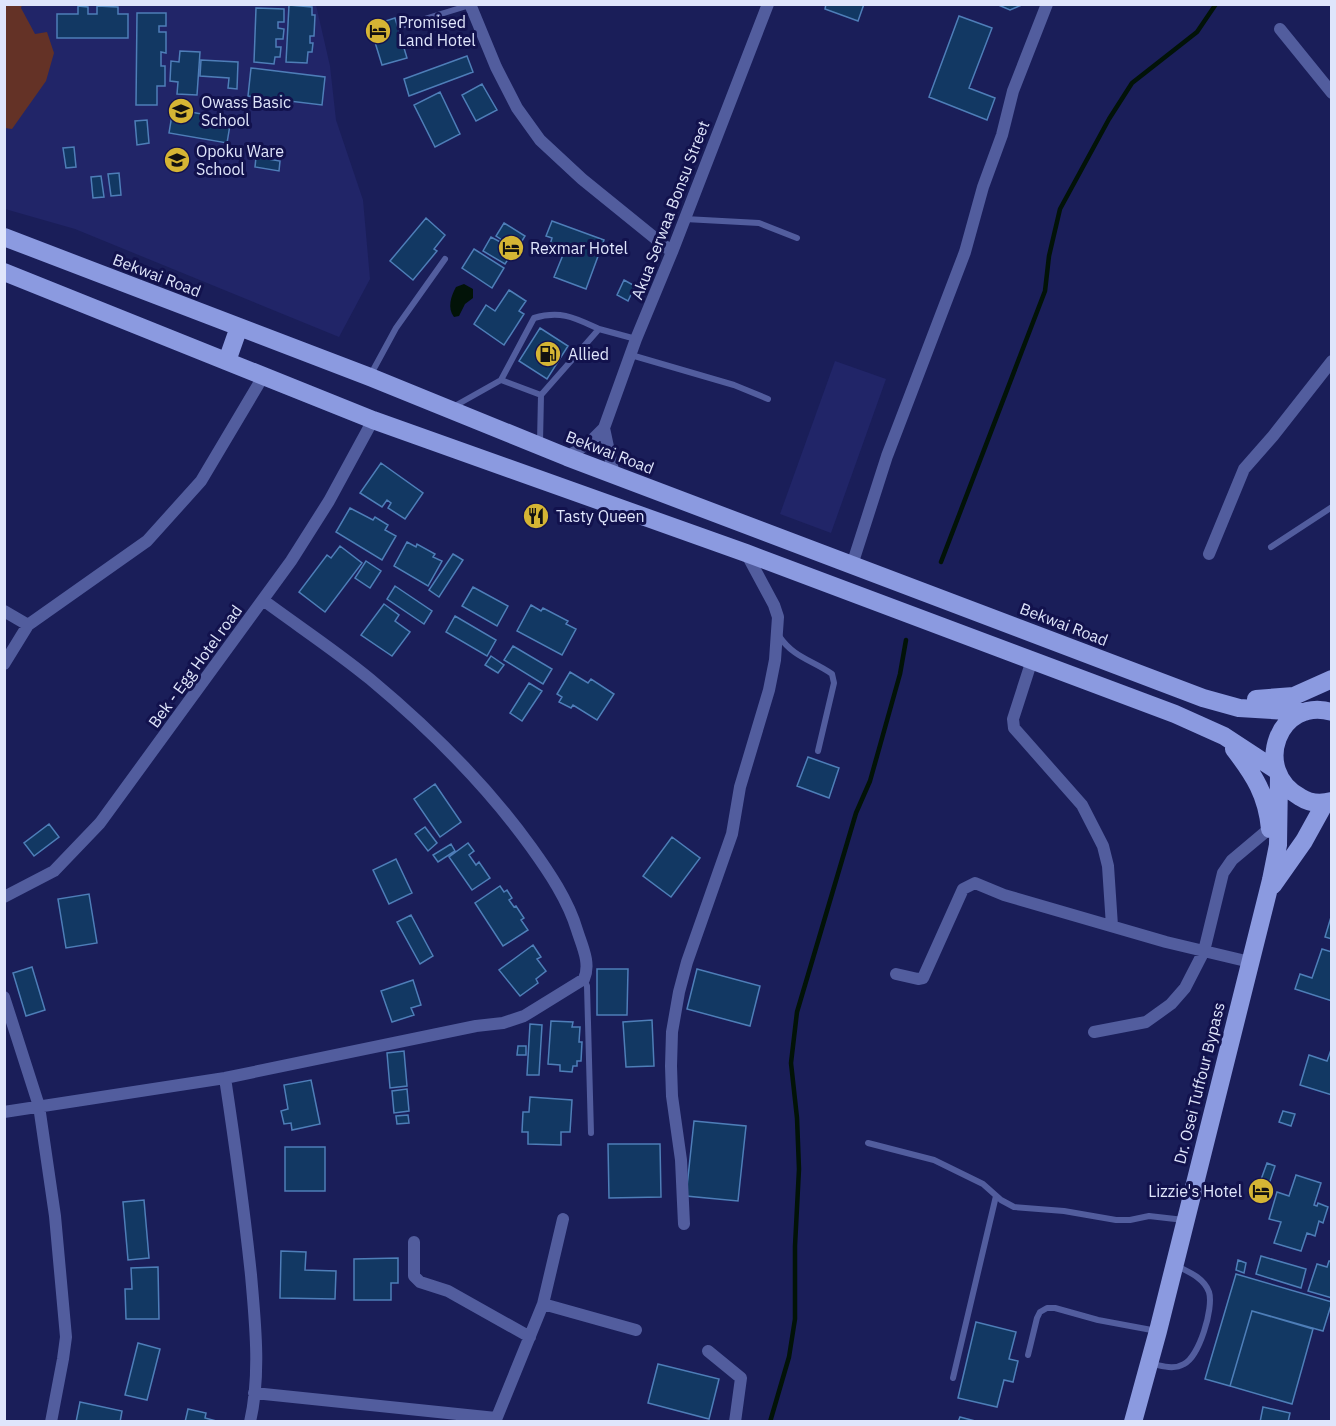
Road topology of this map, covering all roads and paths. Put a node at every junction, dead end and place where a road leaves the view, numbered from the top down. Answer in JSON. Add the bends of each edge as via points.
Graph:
{"nodes":[{"id":1,"x":768,"y":4,"type":"edge"},
{"id":2,"x":1047,"y":4,"type":"edge"},
{"id":3,"x":470,"y":5,"type":"edge"},
{"id":4,"x":405,"y":25,"type":"dead end"},
{"id":5,"x":1280,"y":30,"type":"dead end"},
{"id":6,"x":1332,"y":93,"type":"edge"},
{"id":7,"x":685,"y":219,"type":"junction"},
{"id":8,"x":4,"y":237,"type":"edge"},
{"id":9,"x":797,"y":238,"type":"dead end"},
{"id":10,"x":672,"y":252,"type":"junction"},
{"id":11,"x":445,"y":259,"type":"dead end"},
{"id":12,"x":4,"y":272,"type":"edge"},
{"id":13,"x":239,"y":327,"type":"junction"},
{"id":14,"x":599,"y":330,"type":"junction"},
{"id":15,"x":636,"y":339,"type":"junction"},
{"id":16,"x":631,"y":355,"type":"junction"},
{"id":17,"x":227,"y":361,"type":"junction"},
{"id":18,"x":1332,"y":361,"type":"edge"},
{"id":19,"x":264,"y":375,"type":"junction"},
{"id":20,"x":370,"y":377,"type":"junction"},
{"id":21,"x":501,"y":380,"type":"junction"},
{"id":22,"x":542,"y":395,"type":"junction"},
{"id":23,"x":768,"y":399,"type":"dead end"},
{"id":24,"x":448,"y":410,"type":"junction"},
{"id":25,"x":373,"y":420,"type":"junction"},
{"id":26,"x":604,"y":428,"type":"junction"},
{"id":27,"x":540,"y":446,"type":"junction"},
{"id":28,"x":567,"y":457,"type":"junction"},
{"id":29,"x":614,"y":475,"type":"junction"},
{"id":30,"x":1332,"y":507,"type":"edge"},
{"id":31,"x":1271,"y":547,"type":"dead end"},
{"id":32,"x":746,"y":553,"type":"junction"},
{"id":33,"x":1209,"y":554,"type":"dead end"},
{"id":34,"x":852,"y":565,"type":"junction"},
{"id":35,"x":263,"y":600,"type":"junction"},
{"id":36,"x":4,"y":612,"type":"edge"},
{"id":37,"x":28,"y":625,"type":"junction"},
{"id":38,"x":777,"y":633,"type":"junction"},
{"id":39,"x":1032,"y":660,"type":"junction"},
{"id":40,"x":4,"y":664,"type":"edge"},
{"id":41,"x":1332,"y":679,"type":"edge"},
{"id":42,"x":1332,"y":695,"type":"edge"},
{"id":43,"x":1203,"y":698,"type":"junction"},
{"id":44,"x":1306,"y":712,"type":"junction"},
{"id":45,"x":1332,"y":712,"type":"edge"},
{"id":46,"x":1224,"y":736,"type":"junction"},
{"id":47,"x":818,"y":751,"type":"dead end"},
{"id":48,"x":1277,"y":774,"type":"junction"},
{"id":49,"x":1328,"y":802,"type":"edge"},
{"id":50,"x":1270,"y":828,"type":"junction"},
{"id":51,"x":1269,"y":887,"type":"junction"},
{"id":52,"x":4,"y":897,"type":"edge"},
{"id":53,"x":1113,"y":926,"type":"junction"},
{"id":54,"x":1204,"y":951,"type":"junction"},
{"id":55,"x":1250,"y":962,"type":"junction"},
{"id":56,"x":896,"y":974,"type":"dead end"},
{"id":57,"x":584,"y":979,"type":"junction"},
{"id":58,"x":4,"y":997,"type":"edge"},
{"id":59,"x":1094,"y":1032,"type":"dead end"},
{"id":60,"x":225,"y":1078,"type":"junction"},
{"id":61,"x":39,"y":1106,"type":"junction"},
{"id":62,"x":4,"y":1112,"type":"edge"},
{"id":63,"x":591,"y":1133,"type":"dead end"},
{"id":64,"x":868,"y":1143,"type":"dead end"},
{"id":65,"x":996,"y":1196,"type":"junction"},
{"id":66,"x":563,"y":1219,"type":"dead end"},
{"id":67,"x":1184,"y":1220,"type":"junction"},
{"id":68,"x":684,"y":1224,"type":"dead end"},
{"id":69,"x":414,"y":1242,"type":"dead end"},
{"id":70,"x":1174,"y":1264,"type":"junction"},
{"id":71,"x":543,"y":1304,"type":"junction"},
{"id":72,"x":636,"y":1330,"type":"dead end"},
{"id":73,"x":1158,"y":1331,"type":"junction"},
{"id":74,"x":530,"y":1337,"type":"junction"},
{"id":75,"x":708,"y":1351,"type":"dead end"},
{"id":76,"x":1028,"y":1354,"type":"dead end"},
{"id":77,"x":1149,"y":1364,"type":"junction"},
{"id":78,"x":953,"y":1378,"type":"dead end"},
{"id":79,"x":254,"y":1393,"type":"junction"},
{"id":80,"x":495,"y":1420,"type":"edge"},
{"id":81,"x":51,"y":1422,"type":"edge"},
{"id":82,"x":250,"y":1422,"type":"edge"},
{"id":83,"x":735,"y":1422,"type":"edge"},
{"id":84,"x":1133,"y":1422,"type":"edge"}],
"edges":[{"from":1,"to":7,"type":"street","name":"Akua Serwaa Bonsu Street"},
{"from":2,"to":34,"type":"street","via":[[1013,91],[965,252],[887,456]]},
{"from":3,"to":4,"type":"lane"},
{"from":3,"to":10,"type":"street","via":[[496,68],[540,140]]},
{"from":5,"to":6,"type":"street"},
{"from":7,"to":9,"type":"lane","via":[[759,224]]},
{"from":7,"to":10,"type":"street","name":"Akua Serwaa Bonsu Street"},
{"from":8,"to":13,"type":"highway","name":"Bekwai Road"},
{"from":10,"to":15,"type":"street","name":"Akua Serwaa Bonsu Street"},
{"from":11,"to":20,"type":"lane","via":[[396,328]]},
{"from":12,"to":17,"type":"highway"},
{"from":13,"to":17,"type":"highway"},
{"from":13,"to":20,"type":"highway","name":"Bekwai Road"},
{"from":14,"to":15,"type":"lane"},
{"from":14,"to":21,"type":"lane","via":[[569,316],[549,314],[534,318]]},
{"from":14,"to":22,"type":"lane"},
{"from":15,"to":16,"type":"street","name":"Akua Serwaa Bonsu Street"},
{"from":16,"to":23,"type":"lane"},
{"from":16,"to":26,"type":"street","name":"Akua Serwaa Bonsu Street"},
{"from":17,"to":19,"type":"highway"},
{"from":18,"to":33,"type":"street","via":[[1244,469]]},
{"from":19,"to":25,"type":"highway"},
{"from":19,"to":37,"type":"street","via":[[201,480],[147,542]]},
{"from":20,"to":24,"type":"highway","name":"Bekwai Road"},
{"from":21,"to":22,"type":"lane"},
{"from":21,"to":24,"type":"lane"},
{"from":22,"to":27,"type":"lane"},
{"from":24,"to":27,"type":"highway","name":"Bekwai Road"},
{"from":25,"to":32,"type":"highway"},
{"from":25,"to":35,"type":"street","name":"Bek - Egg Hotel road","via":[[329,501]]},
{"from":26,"to":28,"type":"street"},
{"from":26,"to":29,"type":"street"},
{"from":27,"to":28,"type":"highway","name":"Bekwai Road"},
{"from":28,"to":29,"type":"highway","name":"Bekwai Road"},
{"from":29,"to":34,"type":"highway","name":"Bekwai Road"},
{"from":30,"to":31,"type":"lane"},
{"from":32,"to":38,"type":"street","via":[[774,605]]},
{"from":32,"to":39,"type":"highway"},
{"from":34,"to":43,"type":"highway","name":"Bekwai Road"},
{"from":35,"to":52,"type":"street","name":"Bek - Egg Hotel road","via":[[100,823],[54,871]]},
{"from":35,"to":57,"type":"street","via":[[376,685],[450,750],[509,816],[544,865],[572,915],[587,960]]},
{"from":36,"to":37,"type":"street"},
{"from":37,"to":40,"type":"street"},
{"from":38,"to":47,"type":"lane","via":[[795,654],[832,674],[834,684]]},
{"from":38,"to":68,"type":"street","via":[[776,660],[740,787],[732,834],[687,962],[675,1012],[670,1066]]},
{"from":39,"to":46,"type":"highway"},
{"from":39,"to":53,"type":"street","via":[[1013,720],[1014,728],[1082,806],[1103,846]]},
{"from":41,"to":43,"type":"highway","via":[[1294,696]]},
{"from":42,"to":44,"type":"highway","name":"Dr. Osei Tuffour Bypass"},
{"from":43,"to":44,"type":"highway","via":[[1239,708]]},
{"from":44,"to":45,"type":"highway"},
{"from":44,"to":48,"type":"highway","name":"Dr. Osei Tuffour Bypass","via":[[1292,719],[1279,736],[1274,756]]},
{"from":46,"to":48,"type":"highway"},
{"from":46,"to":50,"type":"highway","via":[[1264,795]]},
{"from":48,"to":49,"type":"highway","via":[[1290,792],[1306,801]]},
{"from":48,"to":51,"type":"highway","name":"Dr. Osei Tuffour Bypass","via":[[1278,845]]},
{"from":49,"to":51,"type":"highway","name":"Dr. Osei Tuffour Bypass"},
{"from":50,"to":51,"type":"highway"},
{"from":50,"to":54,"type":"street","via":[[1232,860],[1223,873]]},
{"from":51,"to":55,"type":"highway","name":"Dr. Osei Tuffour Bypass"},
{"from":53,"to":54,"type":"street"},
{"from":53,"to":56,"type":"street","via":[[975,883],[963,890],[923,978]]},
{"from":54,"to":55,"type":"street"},
{"from":54,"to":59,"type":"street","via":[[1172,1004],[1146,1022]]},
{"from":55,"to":67,"type":"highway","name":"Dr. Osei Tuffour Bypass"},
{"from":57,"to":60,"type":"street","via":[[524,1016],[503,1023]]},
{"from":57,"to":63,"type":"lane"},
{"from":58,"to":61,"type":"street"},
{"from":60,"to":61,"type":"street"},
{"from":60,"to":79,"type":"street","via":[[243,1196],[256,1328]]},
{"from":61,"to":62,"type":"street"},
{"from":61,"to":81,"type":"street","via":[[56,1216],[66,1337]]},
{"from":64,"to":65,"type":"lane","via":[[934,1160],[983,1184]]},
{"from":65,"to":67,"type":"lane","via":[[1014,1207],[1116,1220],[1149,1216]]},
{"from":65,"to":78,"type":"lane"},
{"from":66,"to":71,"type":"street"},
{"from":67,"to":70,"type":"highway","name":"Dr. Osei Tuffour Bypass"},
{"from":69,"to":74,"type":"street","via":[[414,1276],[420,1282],[448,1291]]},
{"from":70,"to":73,"type":"highway","name":"Dr. Osei Tuffour Bypass"},
{"from":70,"to":77,"type":"lane","via":[[1202,1281],[1209,1292],[1205,1328],[1188,1362],[1173,1368]]},
{"from":71,"to":72,"type":"street"},
{"from":71,"to":74,"type":"street"},
{"from":73,"to":76,"type":"lane","via":[[1047,1308],[1037,1318]]},
{"from":73,"to":77,"type":"highway","name":"Dr. Osei Tuffour Bypass"},
{"from":74,"to":80,"type":"street"},
{"from":75,"to":83,"type":"street","via":[[741,1378]]},
{"from":77,"to":84,"type":"highway","name":"Dr. Osei Tuffour Bypass"},
{"from":79,"to":80,"type":"street"},
{"from":79,"to":82,"type":"street"}]}
